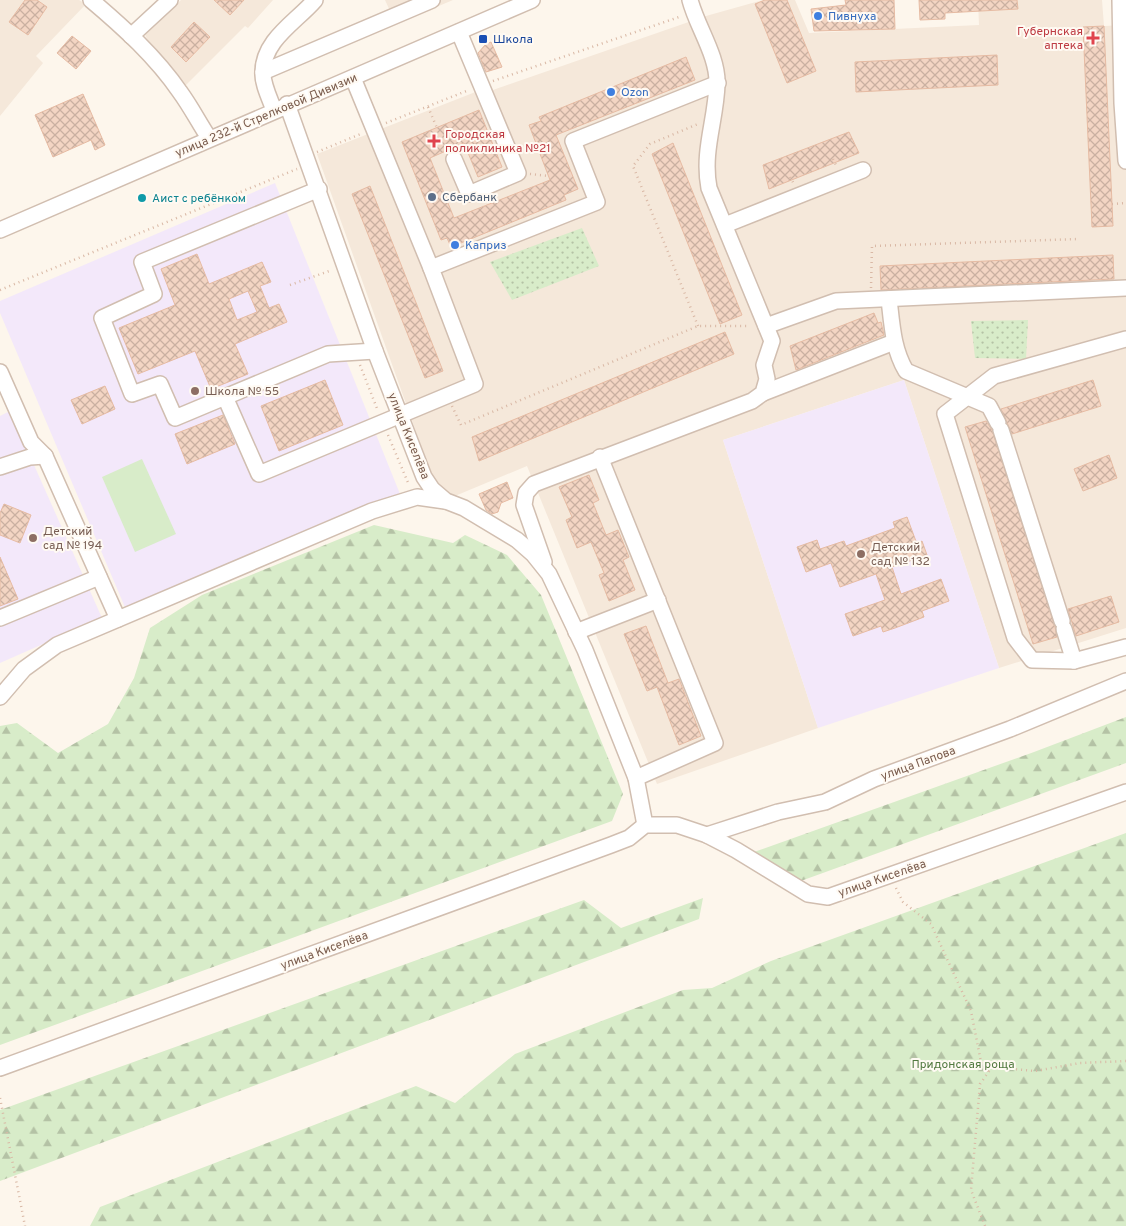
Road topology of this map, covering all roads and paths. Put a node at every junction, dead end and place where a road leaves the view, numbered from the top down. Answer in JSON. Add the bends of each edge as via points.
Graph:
{"nodes":[{"id":1,"x":91,"y":0,"type":"edge"},
{"id":2,"x":170,"y":0,"type":"edge"},
{"id":3,"x":315,"y":0,"type":"edge"},
{"id":4,"x":432,"y":0,"type":"edge"},
{"id":5,"x":532,"y":0,"type":"edge"},
{"id":6,"x":1120,"y":0,"type":"edge"},
{"id":7,"x":692,"y":6,"type":"edge"},
{"id":8,"x":459,"y":32,"type":"junction"},
{"id":9,"x":131,"y":36,"type":"junction"},
{"id":10,"x":262,"y":72,"type":"junction"},
{"id":11,"x":353,"y":78,"type":"junction"},
{"id":12,"x":718,"y":83,"type":"junction"},
{"id":13,"x":481,"y":85,"type":"junction"},
{"id":14,"x":280,"y":107,"type":"junction"},
{"id":15,"x":428,"y":107,"type":"junction"},
{"id":16,"x":713,"y":118,"type":"junction"},
{"id":17,"x":374,"y":128,"type":"junction"},
{"id":18,"x":437,"y":128,"type":"dead end"},
{"id":19,"x":1125,"y":137,"type":"edge"},
{"id":20,"x":209,"y":138,"type":"junction"},
{"id":21,"x":454,"y":160,"type":"dead end"},
{"id":22,"x":1126,"y":161,"type":"edge"},
{"id":23,"x":304,"y":162,"type":"junction"},
{"id":24,"x":863,"y":170,"type":"dead end"},
{"id":25,"x":518,"y":173,"type":"junction"},
{"id":26,"x":549,"y":176,"type":"dead end"},
{"id":27,"x":319,"y":189,"type":"junction"},
{"id":28,"x":1126,"y":203,"type":"edge"},
{"id":29,"x":1112,"y":204,"type":"dead end"},
{"id":30,"x":725,"y":225,"type":"junction"},
{"id":31,"x":0,"y":230,"type":"edge"},
{"id":32,"x":1079,"y":239,"type":"dead end"},
{"id":33,"x":338,"y":267,"type":"dead end"},
{"id":34,"x":431,"y":268,"type":"junction"},
{"id":35,"x":290,"y":285,"type":"dead end"},
{"id":36,"x":1126,"y":288,"type":"edge"},
{"id":37,"x":0,"y":290,"type":"edge"},
{"id":38,"x":889,"y":299,"type":"junction"},
{"id":39,"x":871,"y":300,"type":"junction"},
{"id":40,"x":698,"y":326,"type":"junction"},
{"id":41,"x":766,"y":326,"type":"junction"},
{"id":42,"x":1126,"y":339,"type":"edge"},
{"id":43,"x":894,"y":342,"type":"junction"},
{"id":44,"x":375,"y":351,"type":"junction"},
{"id":45,"x":358,"y":353,"type":"junction"},
{"id":46,"x":0,"y":372,"type":"edge"},
{"id":47,"x":763,"y":393,"type":"junction"},
{"id":48,"x":448,"y":396,"type":"junction"},
{"id":49,"x":226,"y":397,"type":"junction"},
{"id":50,"x":967,"y":397,"type":"junction"},
{"id":51,"x":401,"y":416,"type":"junction"},
{"id":52,"x":383,"y":424,"type":"junction"},
{"id":53,"x":45,"y":456,"type":"junction"},
{"id":54,"x":600,"y":458,"type":"junction"},
{"id":55,"x":0,"y":467,"type":"edge"},
{"id":56,"x":417,"y":496,"type":"junction"},
{"id":57,"x":446,"y":501,"type":"junction"},
{"id":58,"x":549,"y":574,"type":"junction"},
{"id":59,"x":99,"y":577,"type":"junction"},
{"id":60,"x":658,"y":600,"type":"junction"},
{"id":61,"x":0,"y":618,"type":"edge"},
{"id":62,"x":118,"y":619,"type":"junction"},
{"id":63,"x":576,"y":632,"type":"junction"},
{"id":64,"x":1126,"y":647,"type":"edge"},
{"id":65,"x":1074,"y":661,"type":"junction"},
{"id":66,"x":1126,"y":681,"type":"edge"},
{"id":67,"x":0,"y":698,"type":"edge"},
{"id":68,"x":636,"y":778,"type":"junction"},
{"id":69,"x":1126,"y":792,"type":"edge"},
{"id":70,"x":645,"y":825,"type":"junction"},
{"id":71,"x":707,"y":835,"type":"junction"},
{"id":72,"x":890,"y":875,"type":"junction"},
{"id":73,"x":1126,"y":1061,"type":"edge"},
{"id":74,"x":0,"y":1068,"type":"edge"},
{"id":75,"x":988,"y":1072,"type":"junction"},
{"id":76,"x":0,"y":1098,"type":"edge"},
{"id":77,"x":25,"y":1226,"type":"edge"},
{"id":78,"x":985,"y":1226,"type":"edge"}],
"edges":[{"from":1,"to":9,"type":"street"},
{"from":2,"to":9,"type":"street"},
{"from":3,"to":10,"type":"street","via":[[302,16],[277,36]]},
{"from":4,"to":10,"type":"street"},
{"from":5,"to":8,"type":"street","name":"улица 232-й Стрелковой Дивизии"},
{"from":6,"to":19,"type":"street"},
{"from":7,"to":12,"type":"street","via":[[715,66]]},
{"from":7,"to":13,"type":"path"},
{"from":8,"to":11,"type":"street","name":"улица 232-й Стрелковой Дивизии"},
{"from":8,"to":13,"type":"street"},
{"from":9,"to":20,"type":"street","via":[[180,92]]},
{"from":10,"to":14,"type":"street","name":"улица Киселёва"},
{"from":11,"to":14,"type":"street","name":"улица 232-й Стрелковой Дивизии"},
{"from":11,"to":17,"type":"street"},
{"from":12,"to":16,"type":"street"},
{"from":12,"to":34,"type":"street","via":[[574,141],[597,202]]},
{"from":13,"to":15,"type":"path"},
{"from":13,"to":25,"type":"street"},
{"from":14,"to":20,"type":"street","name":"улица 232-й Стрелковой Дивизии"},
{"from":14,"to":23,"type":"street","name":"улица Киселёва"},
{"from":15,"to":17,"type":"path"},
{"from":15,"to":18,"type":"path"},
{"from":16,"to":30,"type":"street","via":[[706,169]]},
{"from":16,"to":40,"type":"path","via":[[650,144],[633,166]]},
{"from":17,"to":23,"type":"path"},
{"from":17,"to":34,"type":"street"},
{"from":19,"to":22,"type":"street"},
{"from":20,"to":31,"type":"street","name":"улица 232-й Стрелковой Дивизии"},
{"from":21,"to":25,"type":"street","via":[[469,194]]},
{"from":23,"to":27,"type":"street","name":"улица Киселёва"},
{"from":23,"to":37,"type":"path"},
{"from":24,"to":30,"type":"street"},
{"from":25,"to":26,"type":"path"},
{"from":27,"to":44,"type":"street","name":"улица Киселёва"},
{"from":27,"to":49,"type":"street","via":[[142,262],[154,294],[102,318],[132,394],[160,384],[175,418]]},
{"from":28,"to":29,"type":"path"},
{"from":30,"to":41,"type":"street"},
{"from":32,"to":39,"type":"path","via":[[872,246]]},
{"from":33,"to":35,"type":"path"},
{"from":34,"to":48,"type":"street","via":[[475,384]]},
{"from":36,"to":38,"type":"street"},
{"from":38,"to":39,"type":"street"},
{"from":38,"to":43,"type":"street"},
{"from":39,"to":41,"type":"street","via":[[836,301]]},
{"from":40,"to":41,"type":"path"},
{"from":40,"to":48,"type":"path","via":[[461,425]]},
{"from":41,"to":47,"type":"street","via":[[772,341],[764,365]]},
{"from":42,"to":50,"type":"street","via":[[994,376]]},
{"from":43,"to":47,"type":"street"},
{"from":43,"to":50,"type":"street","via":[[906,371]]},
{"from":44,"to":45,"type":"street"},
{"from":44,"to":51,"type":"street","name":"улица Киселёва"},
{"from":45,"to":49,"type":"street","via":[[328,354]]},
{"from":45,"to":52,"type":"path"},
{"from":46,"to":53,"type":"street","via":[[31,442]]},
{"from":47,"to":54,"type":"street","via":[[752,401]]},
{"from":48,"to":51,"type":"street"},
{"from":49,"to":52,"type":"street","via":[[259,474]]},
{"from":50,"to":65,"type":"street","via":[[988,406],[999,426]]},
{"from":50,"to":65,"type":"street","via":[[945,414],[1015,638],[1032,660]]},
{"from":51,"to":52,"type":"street"},
{"from":51,"to":57,"type":"street","name":"улица Киселёва","via":[[424,477]]},
{"from":52,"to":56,"type":"path","via":[[405,478]]},
{"from":53,"to":55,"type":"street","via":[[30,457]]},
{"from":53,"to":59,"type":"street"},
{"from":54,"to":58,"type":"street","via":[[534,484],[526,493],[524,505]]},
{"from":54,"to":60,"type":"street"},
{"from":56,"to":57,"type":"street"},
{"from":56,"to":62,"type":"street","via":[[372,511]]},
{"from":57,"to":58,"type":"street","name":"улица Киселёва","via":[[464,508],[517,540]]},
{"from":58,"to":63,"type":"street","name":"улица Киселёва"},
{"from":59,"to":61,"type":"street"},
{"from":59,"to":62,"type":"street"},
{"from":60,"to":63,"type":"street"},
{"from":60,"to":68,"type":"street","via":[[715,744]]},
{"from":62,"to":67,"type":"street","via":[[57,646],[24,669]]},
{"from":63,"to":68,"type":"street","name":"улица Киселёва"},
{"from":64,"to":65,"type":"street"},
{"from":66,"to":71,"type":"street","name":"улица Папова","via":[[1010,730],[874,779],[825,802],[778,812]]},
{"from":68,"to":70,"type":"street","name":"улица Киселёва"},
{"from":69,"to":72,"type":"street","name":"улица Киселёва"},
{"from":70,"to":71,"type":"street","name":"улица Киселёва","via":[[677,825]]},
{"from":70,"to":74,"type":"street","name":"улица Киселёва","via":[[629,838],[611,845]]},
{"from":71,"to":72,"type":"street","name":"улица Киселёва","via":[[808,894],[828,897]]},
{"from":72,"to":75,"type":"path","via":[[903,902],[931,924],[971,1011],[981,1062]]},
{"from":73,"to":75,"type":"path","via":[[1080,1063],[1035,1072],[992,1067]]},
{"from":75,"to":78,"type":"path","via":[[980,1084],[972,1190]]},
{"from":76,"to":77,"type":"path"}]}
